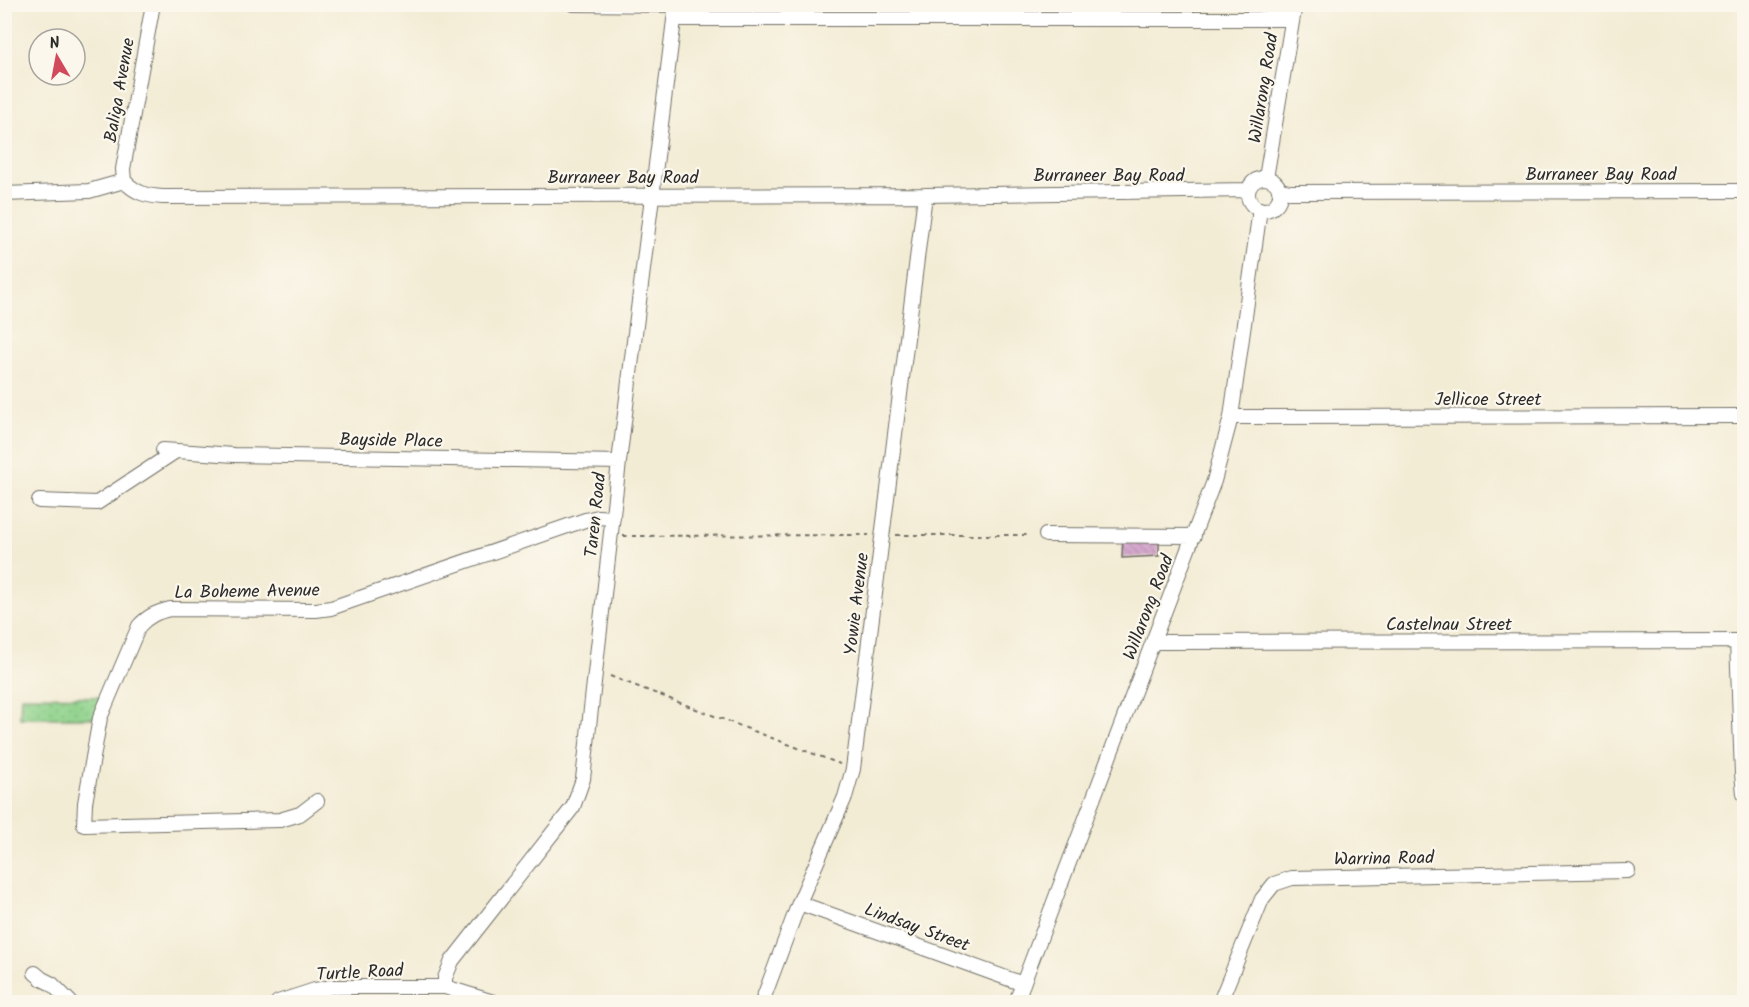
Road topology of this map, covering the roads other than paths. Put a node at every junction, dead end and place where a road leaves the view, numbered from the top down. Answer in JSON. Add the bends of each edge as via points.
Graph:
{"nodes":[{"id":1,"x":153,"y":4,"type":"edge"},
{"id":2,"x":573,"y":4,"type":"edge"},
{"id":3,"x":1295,"y":4,"type":"edge"},
{"id":4,"x":676,"y":10,"type":"edge"},
{"id":5,"x":1293,"y":19,"type":"junction"},
{"id":6,"x":1266,"y":178,"type":"junction"},
{"id":7,"x":124,"y":181,"type":"junction"},
{"id":8,"x":1248,"y":190,"type":"junction"},
{"id":9,"x":1279,"y":190,"type":"junction"},
{"id":10,"x":1744,"y":191,"type":"edge"},
{"id":11,"x":4,"y":194,"type":"edge"},
{"id":12,"x":653,"y":195,"type":"junction"},
{"id":13,"x":925,"y":195,"type":"junction"},
{"id":14,"x":1260,"y":209,"type":"junction"},
{"id":15,"x":1744,"y":416,"type":"edge"},
{"id":16,"x":1231,"y":417,"type":"junction"},
{"id":17,"x":619,"y":462,"type":"junction"},
{"id":18,"x":39,"y":501,"type":"dead end"},
{"id":19,"x":613,"y":518,"type":"junction"},
{"id":20,"x":1046,"y":535,"type":"road end"},
{"id":21,"x":1194,"y":536,"type":"junction"},
{"id":22,"x":1741,"y":641,"type":"edge"},
{"id":23,"x":1153,"y":642,"type":"junction"},
{"id":24,"x":1744,"y":794,"type":"edge"},
{"id":25,"x":317,"y":801,"type":"dead end"},
{"id":26,"x":1628,"y":872,"type":"dead end"},
{"id":27,"x":798,"y":903,"type":"junction"},
{"id":28,"x":35,"y":973,"type":"dead end"},
{"id":29,"x":1023,"y":984,"type":"junction"},
{"id":30,"x":445,"y":987,"type":"junction"},
{"id":31,"x":70,"y":1002,"type":"edge"},
{"id":32,"x":278,"y":1002,"type":"edge"},
{"id":33,"x":493,"y":1002,"type":"edge"},
{"id":34,"x":762,"y":1002,"type":"edge"},
{"id":35,"x":1016,"y":1002,"type":"edge"},
{"id":36,"x":1220,"y":1002,"type":"edge"}],
"edges":[{"from":1,"to":7,"type":"street","name":"Baliga Avenue"},
{"from":2,"to":4,"type":"street"},
{"from":3,"to":5,"type":"street","name":"Willarong Road"},
{"from":4,"to":5,"type":"street"},
{"from":4,"to":12,"type":"street","name":"Taren Road"},
{"from":5,"to":6,"type":"street","name":"Willarong Road"},
{"from":6,"to":8,"type":"street","via":[[1254,181]]},
{"from":6,"to":9,"type":"street"},
{"from":7,"to":11,"type":"street","via":[[89,192]]},
{"from":7,"to":12,"type":"street","name":"Burraneer Bay Road","via":[[147,196],[163,197]]},
{"from":8,"to":13,"type":"street","name":"Burraneer Bay Road"},
{"from":8,"to":14,"type":"street","via":[[1251,204]]},
{"from":9,"to":10,"type":"street","name":"Burraneer Bay Road"},
{"from":9,"to":14,"type":"street","via":[[1275,205]]},
{"from":12,"to":13,"type":"street","name":"Burraneer Bay Road"},
{"from":12,"to":17,"type":"street","name":"Taren Road"},
{"from":13,"to":27,"type":"street","name":"Yowie Avenue","via":[[853,769],[845,797]]},
{"from":14,"to":16,"type":"street","name":"Willarong Road"},
{"from":15,"to":16,"type":"street","name":"Jellicoe Street"},
{"from":16,"to":21,"type":"street","name":"Willarong Road"},
{"from":17,"to":18,"type":"street","name":"Bayside Place","via":[[169,450],[97,503]]},
{"from":17,"to":19,"type":"street","name":"Taren Road"},
{"from":19,"to":25,"type":"street","name":"La Boheme Avenue","via":[[585,520],[331,608],[170,609],[144,621],[100,718],[84,825],[280,820],[300,814]]},
{"from":19,"to":30,"type":"street","name":"Taren Road","via":[[583,779],[573,807],[452,961]]},
{"from":20,"to":21,"type":"street"},
{"from":21,"to":23,"type":"street","name":"Willarong Road"},
{"from":22,"to":23,"type":"street","name":"Castelnau Street"},
{"from":22,"to":24,"type":"street"},
{"from":23,"to":29,"type":"street","name":"Willarong Road"},
{"from":26,"to":36,"type":"street","name":"Warrina Road","via":[[1292,878],[1274,884],[1262,898]]},
{"from":27,"to":29,"type":"street","name":"Lindsay Street"},
{"from":27,"to":34,"type":"street","name":"Yowie Avenue"},
{"from":28,"to":31,"type":"street"},
{"from":29,"to":35,"type":"street","name":"Willarong Road"},
{"from":30,"to":32,"type":"street","name":"Turtle Road","via":[[332,987]]},
{"from":30,"to":33,"type":"street","name":"Turtle Road"}]}
